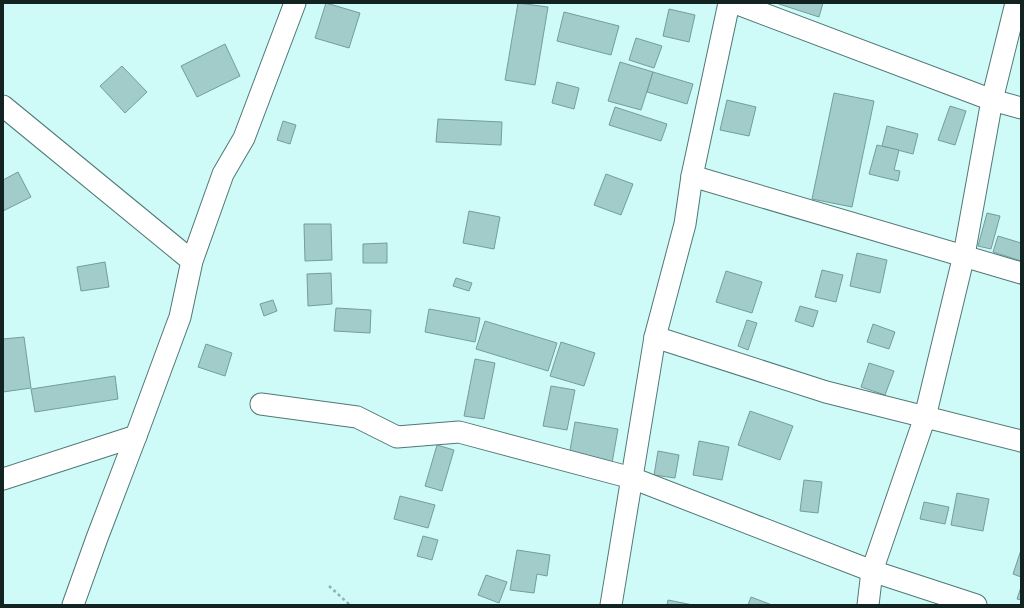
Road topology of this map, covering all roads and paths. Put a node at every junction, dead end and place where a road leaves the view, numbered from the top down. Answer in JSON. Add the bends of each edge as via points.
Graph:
{"nodes":[{"id":1,"x":295,"y":3,"type":"edge"},
{"id":2,"x":729,"y":3,"type":"edge"},
{"id":3,"x":735,"y":3,"type":"edge"},
{"id":4,"x":1016,"y":3,"type":"edge"},
{"id":5,"x":992,"y":100,"type":"junction"},
{"id":6,"x":3,"y":106,"type":"edge"},
{"id":7,"x":1021,"y":108,"type":"edge"},
{"id":8,"x":692,"y":176,"type":"junction"},
{"id":9,"x":964,"y":255,"type":"junction"},
{"id":10,"x":192,"y":261,"type":"junction"},
{"id":11,"x":1021,"y":272,"type":"edge"},
{"id":12,"x":655,"y":338,"type":"junction"},
{"id":13,"x":261,"y":404,"type":"dead end"},
{"id":14,"x":925,"y":417,"type":"junction"},
{"id":15,"x":136,"y":436,"type":"junction"},
{"id":16,"x":1021,"y":441,"type":"edge"},
{"id":17,"x":3,"y":478,"type":"edge"},
{"id":18,"x":632,"y":478,"type":"junction"},
{"id":19,"x":872,"y":571,"type":"junction"},
{"id":20,"x":329,"y":586,"type":"dead end"},
{"id":21,"x":73,"y":605,"type":"edge"},
{"id":22,"x":350,"y":605,"type":"edge"},
{"id":23,"x":611,"y":605,"type":"edge"},
{"id":24,"x":868,"y":605,"type":"edge"},
{"id":25,"x":976,"y":605,"type":"edge"}],
"edges":[{"from":1,"to":10,"type":"street","via":[[244,138],[223,174]]},
{"from":2,"to":8,"type":"street"},
{"from":3,"to":5,"type":"street"},
{"from":4,"to":5,"type":"street"},
{"from":5,"to":7,"type":"street"},
{"from":5,"to":9,"type":"street"},
{"from":6,"to":10,"type":"street"},
{"from":8,"to":9,"type":"street"},
{"from":8,"to":12,"type":"street","via":[[685,224]]},
{"from":9,"to":11,"type":"street"},
{"from":9,"to":14,"type":"street"},
{"from":10,"to":15,"type":"street","via":[[180,317]]},
{"from":12,"to":14,"type":"street","via":[[826,392]]},
{"from":12,"to":18,"type":"street"},
{"from":13,"to":18,"type":"street","via":[[357,417],[397,437],[459,432]]},
{"from":14,"to":16,"type":"street"},
{"from":14,"to":19,"type":"street"},
{"from":15,"to":17,"type":"street"},
{"from":15,"to":21,"type":"street"},
{"from":18,"to":19,"type":"street"},
{"from":18,"to":23,"type":"street"},
{"from":19,"to":24,"type":"street"},
{"from":19,"to":25,"type":"street"},
{"from":20,"to":22,"type":"path"}]}
